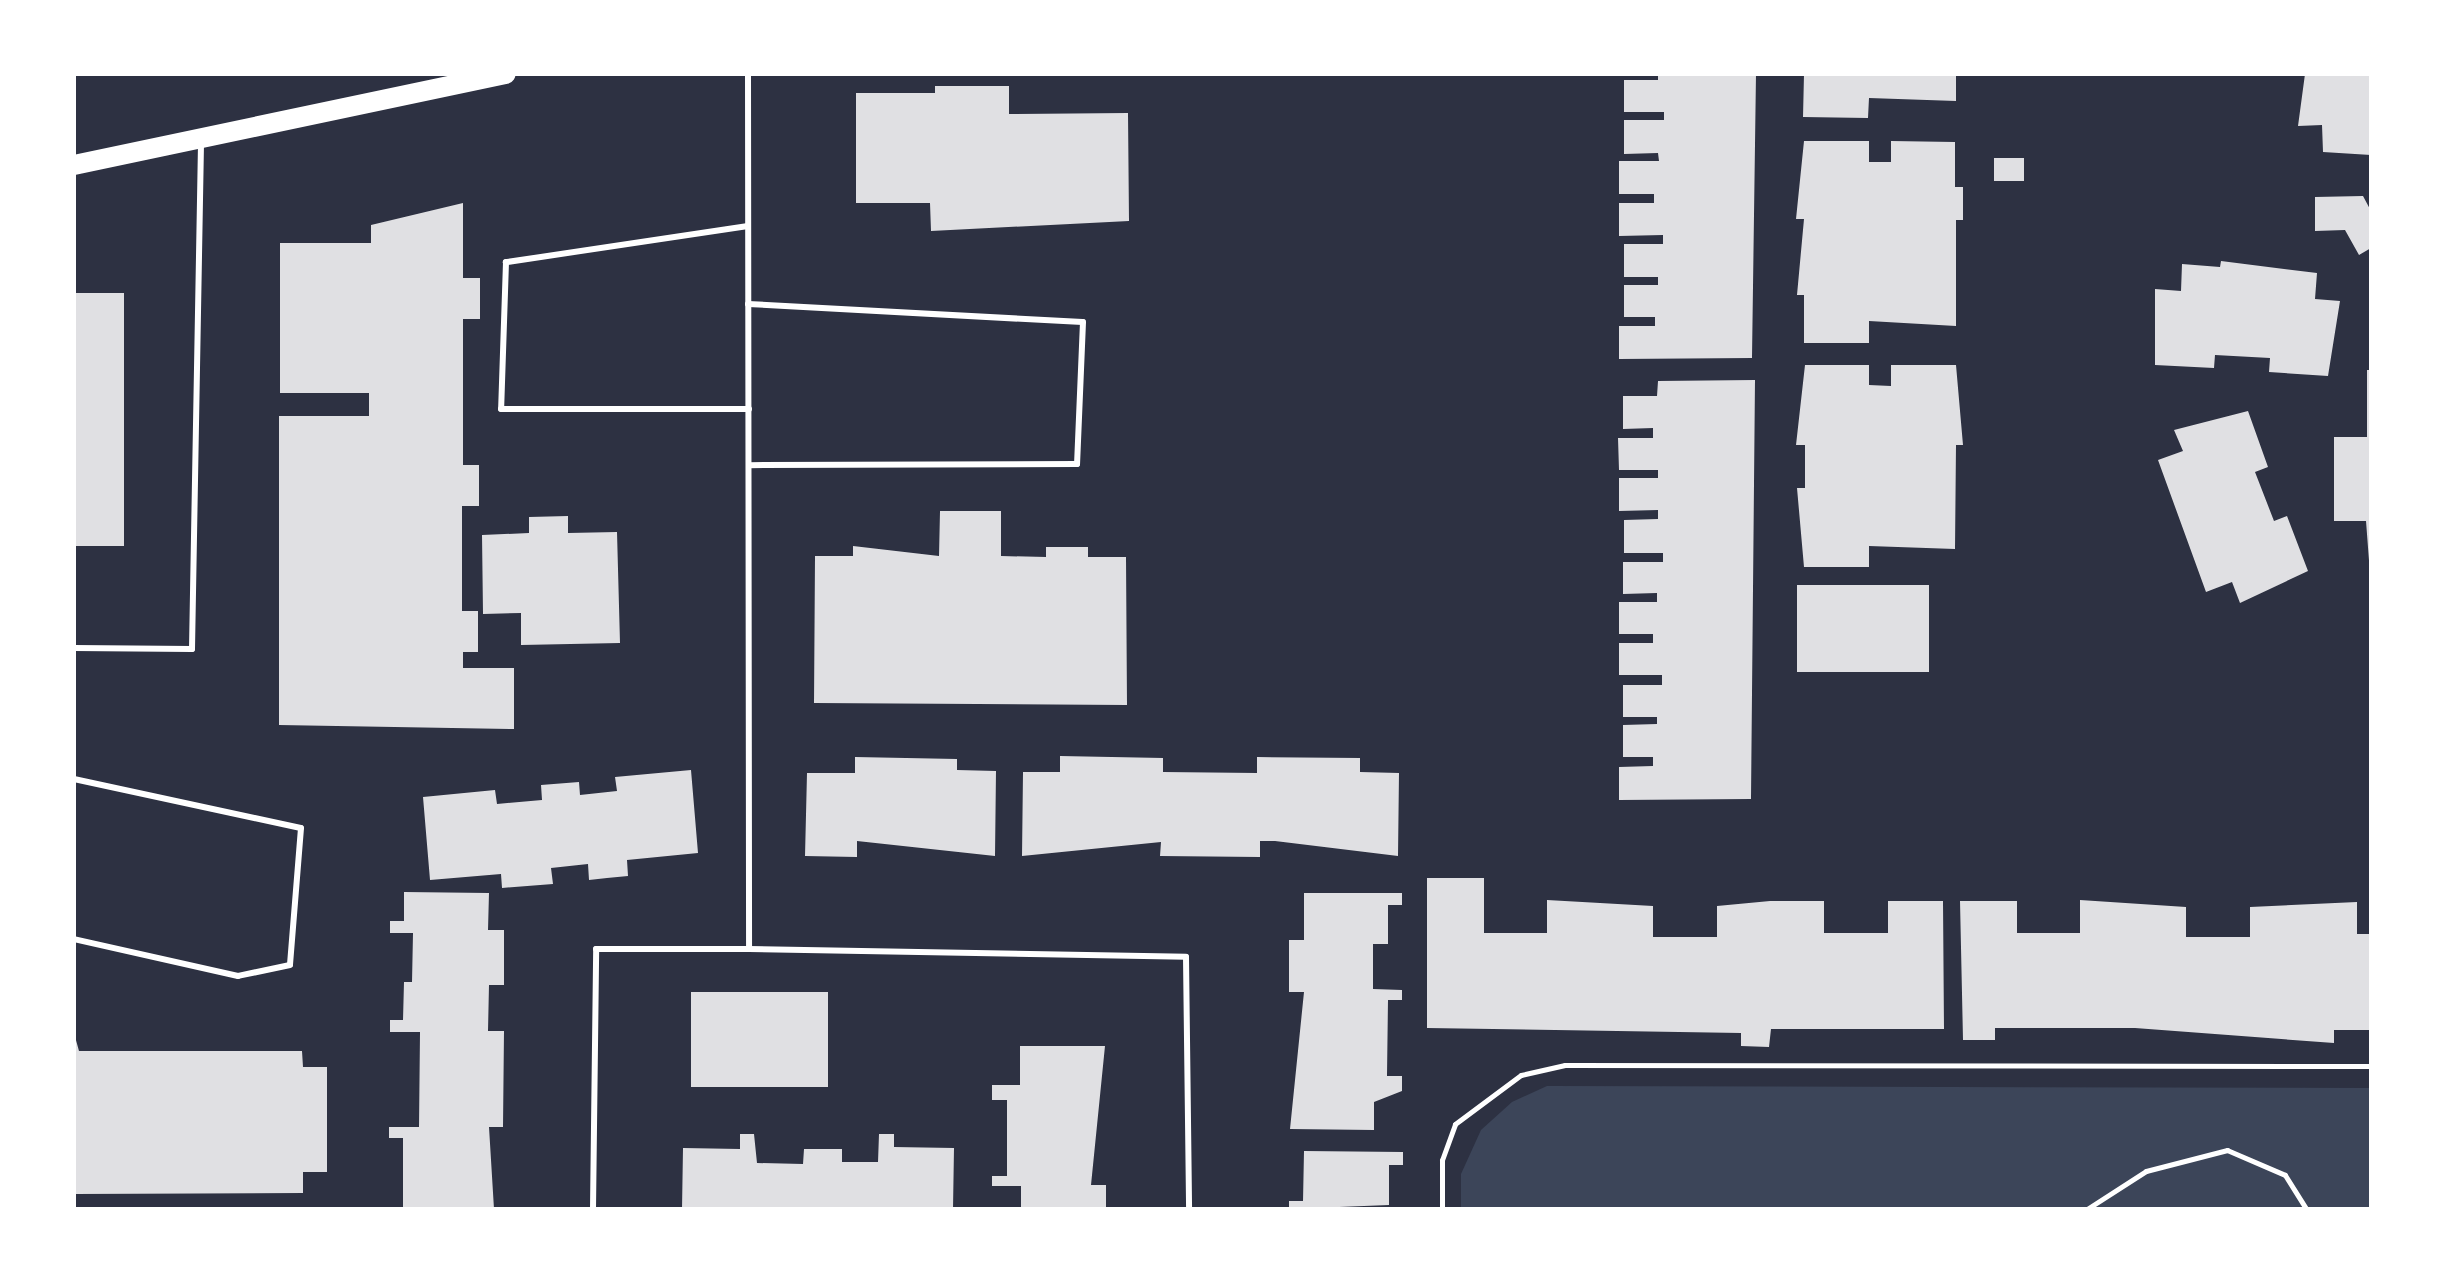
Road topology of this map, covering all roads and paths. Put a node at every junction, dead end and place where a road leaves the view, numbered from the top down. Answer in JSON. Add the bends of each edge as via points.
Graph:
{"nodes":[{"id":1,"x":506,"y":74,"type":"edge"},
{"id":2,"x":748,"y":74,"type":"edge"},
{"id":3,"x":201,"y":143,"type":"junction"},
{"id":4,"x":74,"y":165,"type":"edge"},
{"id":5,"x":748,"y":226,"type":"junction"},
{"id":6,"x":748,"y":304,"type":"junction"},
{"id":7,"x":749,"y":409,"type":"junction"},
{"id":8,"x":749,"y":465,"type":"junction"},
{"id":9,"x":74,"y":648,"type":"edge"},
{"id":10,"x":74,"y":779,"type":"edge"},
{"id":11,"x":74,"y":939,"type":"edge"},
{"id":12,"x":749,"y":949,"type":"junction"},
{"id":13,"x":2371,"y":1066,"type":"edge"},
{"id":14,"x":593,"y":1209,"type":"edge"},
{"id":15,"x":1189,"y":1209,"type":"edge"},
{"id":16,"x":1442,"y":1209,"type":"edge"},
{"id":17,"x":2087,"y":1209,"type":"edge"},
{"id":18,"x":2306,"y":1209,"type":"edge"}],
"edges":[{"from":1,"to":3,"type":"main road"},
{"from":2,"to":5,"type":"lane"},
{"from":3,"to":4,"type":"main road"},
{"from":3,"to":9,"type":"lane","via":[[192,649]]},
{"from":5,"to":6,"type":"lane"},
{"from":5,"to":7,"type":"lane","via":[[506,262],[501,409]]},
{"from":6,"to":7,"type":"lane"},
{"from":6,"to":8,"type":"lane","via":[[1083,322],[1077,464]]},
{"from":7,"to":8,"type":"lane"},
{"from":8,"to":12,"type":"lane"},
{"from":10,"to":11,"type":"lane","via":[[301,828],[290,965],[238,976]]},
{"from":12,"to":14,"type":"lane","via":[[596,949]]},
{"from":12,"to":15,"type":"lane","via":[[1186,957]]},
{"from":13,"to":16,"type":"path","via":[[1565,1065],[1521,1075],[1455,1124],[1442,1160]]},
{"from":17,"to":18,"type":"path","via":[[2146,1171],[2227,1150],[2285,1175]]}]}
